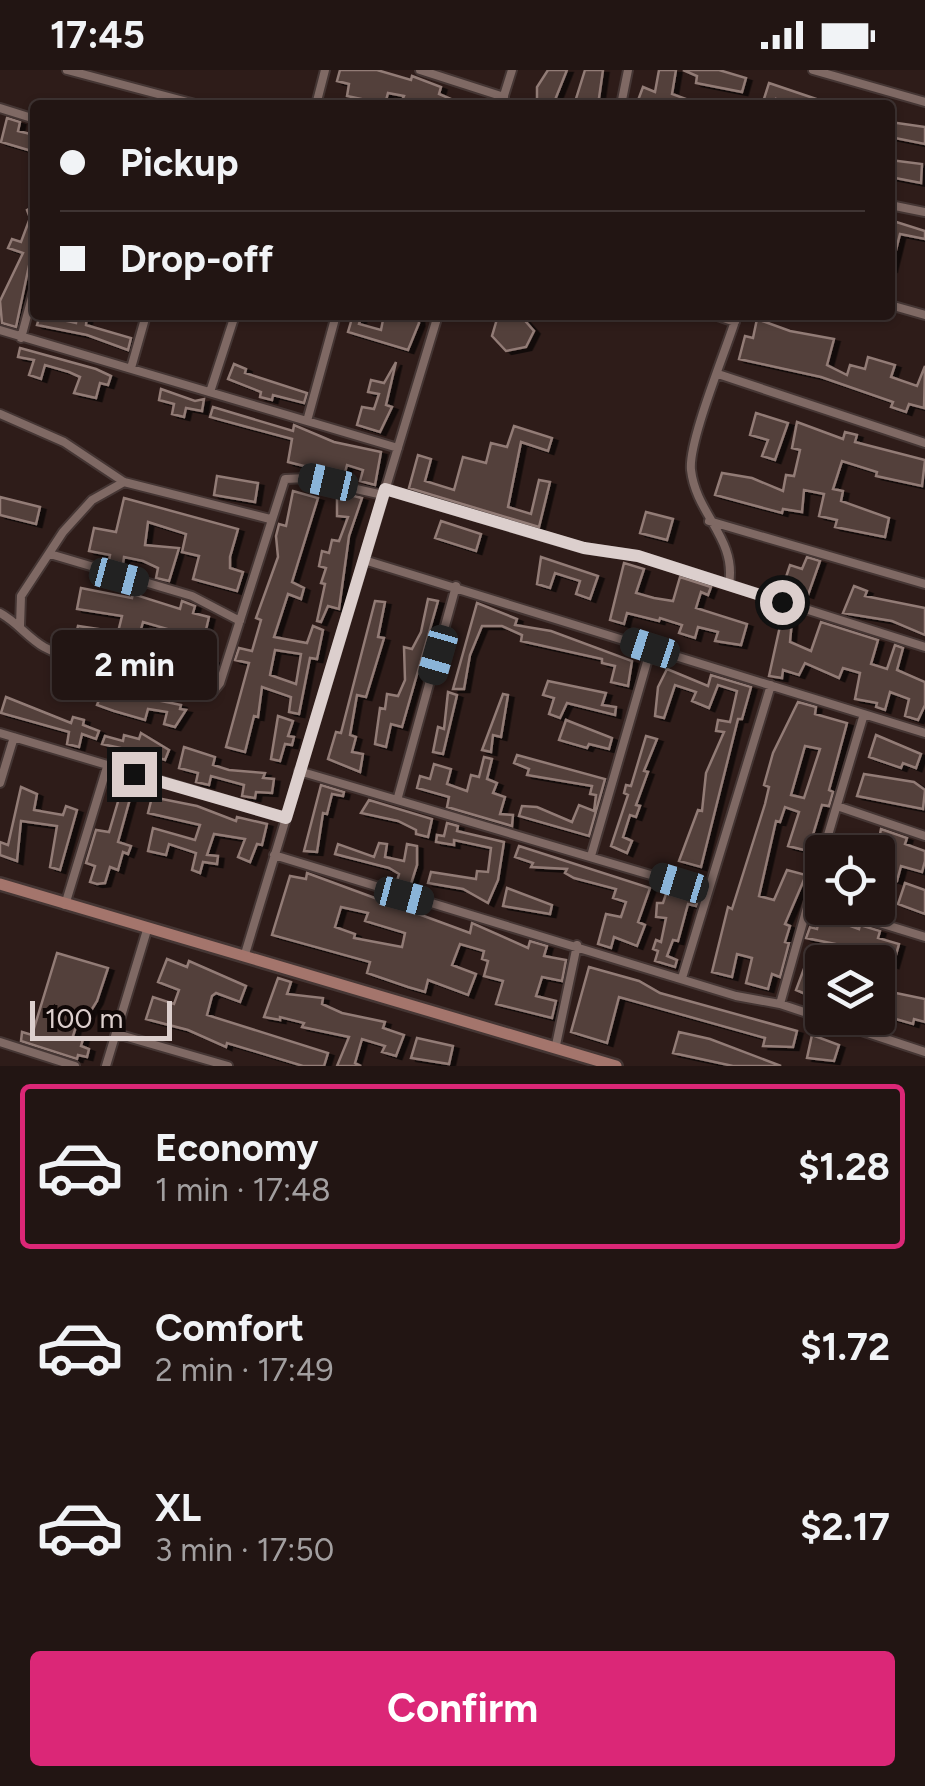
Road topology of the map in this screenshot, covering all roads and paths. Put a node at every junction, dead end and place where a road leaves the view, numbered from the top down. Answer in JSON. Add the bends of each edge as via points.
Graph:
{"nodes":[{"id":1,"x":68,"y":70,"type":"edge"},
{"id":2,"x":325,"y":70,"type":"edge"},
{"id":3,"x":420,"y":70,"type":"edge"},
{"id":4,"x":512,"y":70,"type":"edge"},
{"id":5,"x":628,"y":70,"type":"edge"},
{"id":6,"x":813,"y":70,"type":"edge"},
{"id":7,"x":180,"y":100,"type":"edge"},
{"id":8,"x":317,"y":100,"type":"edge"},
{"id":9,"x":500,"y":100,"type":"edge"},
{"id":10,"x":503,"y":100,"type":"edge"},
{"id":11,"x":622,"y":100,"type":"edge"},
{"id":12,"x":925,"y":102,"type":"edge"},
{"id":13,"x":0,"y":108,"type":"edge"},
{"id":14,"x":30,"y":117,"type":"edge"},
{"id":15,"x":895,"y":206,"type":"edge"},
{"id":16,"x":925,"y":212,"type":"edge"},
{"id":17,"x":30,"y":305,"type":"edge"},
{"id":18,"x":895,"y":307,"type":"edge"},
{"id":19,"x":925,"y":316,"type":"edge"},
{"id":20,"x":145,"y":320,"type":"edge"},
{"id":21,"x":233,"y":320,"type":"edge"},
{"id":22,"x":335,"y":320,"type":"edge"},
{"id":23,"x":436,"y":320,"type":"edge"},
{"id":24,"x":735,"y":320,"type":"edge"},
{"id":25,"x":0,"y":330,"type":"edge"},
{"id":26,"x":21,"y":338,"type":"junction"},
{"id":27,"x":131,"y":368,"type":"junction"},
{"id":28,"x":718,"y":374,"type":"junction"},
{"id":29,"x":210,"y":392,"type":"junction"},
{"id":30,"x":0,"y":414,"type":"edge"},
{"id":31,"x":307,"y":421,"type":"junction"},
{"id":32,"x":925,"y":443,"type":"edge"},
{"id":33,"x":398,"y":448,"type":"junction"},
{"id":34,"x":124,"y":482,"type":"junction"},
{"id":35,"x":384,"y":492,"type":"junction"},
{"id":36,"x":270,"y":519,"type":"junction"},
{"id":37,"x":709,"y":521,"type":"junction"},
{"id":38,"x":50,"y":554,"type":"junction"},
{"id":39,"x":364,"y":560,"type":"junction"},
{"id":40,"x":730,"y":584,"type":"junction"},
{"id":41,"x":925,"y":584,"type":"edge"},
{"id":42,"x":456,"y":586,"type":"junction"},
{"id":43,"x":0,"y":614,"type":"edge"},
{"id":44,"x":240,"y":622,"type":"junction"},
{"id":45,"x":20,"y":626,"type":"junction"},
{"id":46,"x":650,"y":648,"type":"junction"},
{"id":47,"x":925,"y":648,"type":"edge"},
{"id":48,"x":771,"y":684,"type":"junction"},
{"id":49,"x":864,"y":714,"type":"junction"},
{"id":50,"x":0,"y":733,"type":"edge"},
{"id":51,"x":925,"y":733,"type":"edge"},
{"id":52,"x":14,"y":737,"type":"junction"},
{"id":53,"x":107,"y":766,"type":"junction"},
{"id":54,"x":299,"y":770,"type":"junction"},
{"id":55,"x":0,"y":783,"type":"edge"},
{"id":56,"x":398,"y":797,"type":"junction"},
{"id":57,"x":837,"y":806,"type":"junction"},
{"id":58,"x":286,"y":818,"type":"junction"},
{"id":59,"x":829,"y":835,"type":"edge"},
{"id":60,"x":925,"y":836,"type":"edge"},
{"id":61,"x":274,"y":855,"type":"junction"},
{"id":62,"x":592,"y":856,"type":"junction"},
{"id":63,"x":0,"y":884,"type":"edge"},
{"id":64,"x":708,"y":892,"type":"junction"},
{"id":65,"x":65,"y":904,"type":"junction"},
{"id":66,"x":805,"y":911,"type":"edge"},
{"id":67,"x":886,"y":925,"type":"edge"},
{"id":68,"x":148,"y":930,"type":"junction"},
{"id":69,"x":925,"y":937,"type":"edge"},
{"id":70,"x":577,"y":946,"type":"junction"},
{"id":71,"x":245,"y":954,"type":"junction"},
{"id":72,"x":682,"y":978,"type":"junction"},
{"id":73,"x":780,"y":1004,"type":"junction"},
{"id":74,"x":117,"y":1034,"type":"junction"},
{"id":75,"x":0,"y":1042,"type":"edge"},
{"id":76,"x":556,"y":1045,"type":"junction"},
{"id":77,"x":925,"y":1052,"type":"edge"},
{"id":78,"x":58,"y":1063,"type":"edge"},
{"id":79,"x":75,"y":1066,"type":"edge"},
{"id":80,"x":106,"y":1066,"type":"edge"},
{"id":81,"x":228,"y":1066,"type":"edge"},
{"id":82,"x":616,"y":1066,"type":"edge"}],
"edges":[{"from":1,"to":7,"type":"street"},
{"from":2,"to":8,"type":"street"},
{"from":3,"to":9,"type":"street"},
{"from":4,"to":10,"type":"street"},
{"from":5,"to":11,"type":"street"},
{"from":6,"to":12,"type":"street"},
{"from":13,"to":14,"type":"street"},
{"from":15,"to":16,"type":"street"},
{"from":17,"to":26,"type":"street"},
{"from":18,"to":19,"type":"street"},
{"from":20,"to":27,"type":"street"},
{"from":21,"to":29,"type":"street"},
{"from":22,"to":31,"type":"street"},
{"from":23,"to":33,"type":"street"},
{"from":24,"to":28,"type":"street"},
{"from":25,"to":26,"type":"street"},
{"from":26,"to":27,"type":"street"},
{"from":27,"to":29,"type":"street"},
{"from":28,"to":32,"type":"street"},
{"from":28,"to":37,"type":"street","via":[[691,466]]},
{"from":29,"to":31,"type":"street"},
{"from":30,"to":34,"type":"street","via":[[64,442]]},
{"from":31,"to":33,"type":"street"},
{"from":33,"to":35,"type":"street"},
{"from":34,"to":36,"type":"street"},
{"from":34,"to":38,"type":"street","via":[[92,500]]},
{"from":35,"to":36,"type":"street","via":[[290,478],[280,485]]},
{"from":35,"to":39,"type":"street"},
{"from":35,"to":40,"type":"street"},
{"from":36,"to":44,"type":"street"},
{"from":37,"to":40,"type":"street","via":[[729,553]]},
{"from":37,"to":41,"type":"street"},
{"from":38,"to":44,"type":"street","via":[[192,596]]},
{"from":38,"to":45,"type":"street","via":[[21,596]]},
{"from":39,"to":42,"type":"street"},
{"from":39,"to":54,"type":"street"},
{"from":40,"to":47,"type":"street"},
{"from":42,"to":46,"type":"street"},
{"from":42,"to":56,"type":"street"},
{"from":43,"to":45,"type":"street"},
{"from":44,"to":45,"type":"street","via":[[220,683],[202,696],[76,660]]},
{"from":46,"to":48,"type":"street"},
{"from":46,"to":62,"type":"street"},
{"from":48,"to":49,"type":"street"},
{"from":48,"to":64,"type":"street"},
{"from":49,"to":51,"type":"street"},
{"from":49,"to":57,"type":"street"},
{"from":50,"to":52,"type":"street"},
{"from":52,"to":53,"type":"street"},
{"from":52,"to":55,"type":"street"},
{"from":53,"to":58,"type":"street"},
{"from":53,"to":65,"type":"street"},
{"from":54,"to":56,"type":"street"},
{"from":54,"to":58,"type":"street"},
{"from":56,"to":62,"type":"street"},
{"from":57,"to":59,"type":"street"},
{"from":57,"to":60,"type":"street"},
{"from":58,"to":61,"type":"street"},
{"from":61,"to":70,"type":"street"},
{"from":61,"to":71,"type":"street"},
{"from":62,"to":64,"type":"street"},
{"from":63,"to":65,"type":"street"},
{"from":64,"to":72,"type":"street"},
{"from":65,"to":68,"type":"street"},
{"from":66,"to":73,"type":"street"},
{"from":67,"to":69,"type":"street"},
{"from":68,"to":71,"type":"street"},
{"from":68,"to":74,"type":"street"},
{"from":70,"to":72,"type":"street"},
{"from":70,"to":76,"type":"street"},
{"from":71,"to":76,"type":"street"},
{"from":72,"to":73,"type":"street"},
{"from":73,"to":77,"type":"street"},
{"from":74,"to":80,"type":"street"},
{"from":74,"to":81,"type":"street"},
{"from":75,"to":78,"type":"street"},
{"from":76,"to":82,"type":"street"},
{"from":78,"to":79,"type":"street"}]}
